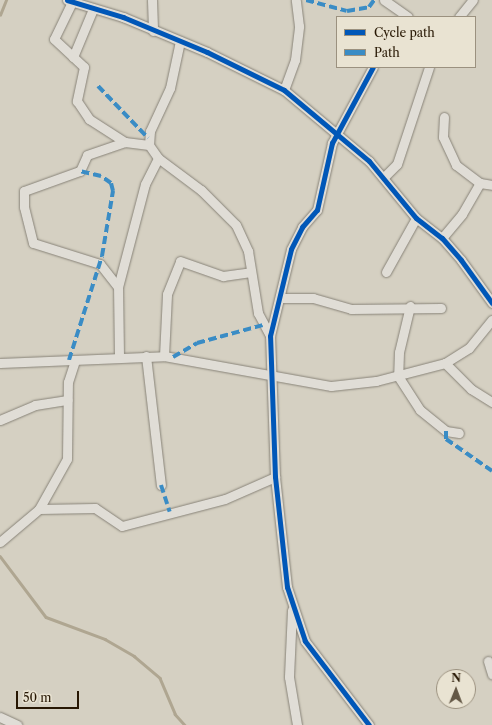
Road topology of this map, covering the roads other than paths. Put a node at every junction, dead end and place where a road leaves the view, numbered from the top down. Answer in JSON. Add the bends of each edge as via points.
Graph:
{"nodes":[{"id":1,"x":152,"y":0,"type":"edge"},
{"id":2,"x":296,"y":0,"type":"edge"},
{"id":3,"x":384,"y":0,"type":"edge"},
{"id":4,"x":473,"y":0,"type":"edge"},
{"id":5,"x":70,"y":1,"type":"edge"},
{"id":6,"x":93,"y":9,"type":"junction"},
{"id":7,"x":407,"y":16,"type":"edge"},
{"id":8,"x":460,"y":16,"type":"edge"},
{"id":9,"x":153,"y":31,"type":"junction"},
{"id":10,"x":180,"y":41,"type":"junction"},
{"id":11,"x":73,"y":56,"type":"junction"},
{"id":12,"x":372,"y":68,"type":"edge"},
{"id":13,"x":429,"y":68,"type":"edge"},
{"id":14,"x":284,"y":90,"type":"junction"},
{"id":15,"x":444,"y":117,"type":"dead end"},
{"id":16,"x":338,"y":134,"type":"junction"},
{"id":17,"x":125,"y":142,"type":"junction"},
{"id":18,"x":149,"y":145,"type":"junction"},
{"id":19,"x":158,"y":158,"type":"junction"},
{"id":20,"x":384,"y":177,"type":"junction"},
{"id":21,"x":480,"y":183,"type":"junction"},
{"id":22,"x":492,"y":184,"type":"edge"},
{"id":23,"x":416,"y":218,"type":"junction"},
{"id":24,"x":442,"y":238,"type":"junction"},
{"id":25,"x":251,"y":272,"type":"junction"},
{"id":26,"x":386,"y":272,"type":"dead end"},
{"id":27,"x":118,"y":287,"type":"junction"},
{"id":28,"x":280,"y":298,"type":"junction"},
{"id":29,"x":492,"y":303,"type":"edge"},
{"id":30,"x":410,"y":306,"type":"junction"},
{"id":31,"x":441,"y":308,"type":"dead end"},
{"id":32,"x":492,"y":320,"type":"edge"},
{"id":33,"x":270,"y":336,"type":"junction"},
{"id":34,"x":119,"y":356,"type":"junction"},
{"id":35,"x":146,"y":356,"type":"junction"},
{"id":36,"x":164,"y":356,"type":"junction"},
{"id":37,"x":75,"y":360,"type":"junction"},
{"id":38,"x":0,"y":363,"type":"edge"},
{"id":39,"x":445,"y":363,"type":"junction"},
{"id":40,"x":270,"y":374,"type":"junction"},
{"id":41,"x":398,"y":376,"type":"junction"},
{"id":42,"x":68,"y":400,"type":"junction"},
{"id":43,"x":492,"y":402,"type":"edge"},
{"id":44,"x":0,"y":420,"type":"edge"},
{"id":45,"x":459,"y":433,"type":"dead end"},
{"id":46,"x":275,"y":477,"type":"junction"},
{"id":47,"x":161,"y":485,"type":"dead end"},
{"id":48,"x":39,"y":509,"type":"junction"},
{"id":49,"x":0,"y":542,"type":"edge"},
{"id":50,"x":292,"y":606,"type":"junction"},
{"id":51,"x":488,"y":661,"type":"dead end"},
{"id":52,"x":492,"y":674,"type":"edge"},
{"id":53,"x":0,"y":717,"type":"edge"},
{"id":54,"x":18,"y":725,"type":"edge"},
{"id":55,"x":298,"y":725,"type":"edge"},
{"id":56,"x":369,"y":725,"type":"edge"}],
"edges":[{"from":1,"to":9,"type":"street"},
{"from":2,"to":14,"type":"street","via":[[299,26],[295,60]]},
{"from":3,"to":7,"type":"street"},
{"from":4,"to":8,"type":"street"},
{"from":5,"to":6,"type":"street"},
{"from":5,"to":11,"type":"street","via":[[54,39]]},
{"from":6,"to":9,"type":"street"},
{"from":6,"to":11,"type":"street"},
{"from":9,"to":10,"type":"street"},
{"from":10,"to":14,"type":"street"},
{"from":10,"to":18,"type":"street","via":[[170,88],[150,131]]},
{"from":11,"to":17,"type":"street","via":[[84,67],[77,101],[82,111],[100,128]]},
{"from":12,"to":16,"type":"street"},
{"from":13,"to":20,"type":"street","via":[[397,164]]},
{"from":14,"to":16,"type":"street"},
{"from":15,"to":21,"type":"street","via":[[443,137],[456,165]]},
{"from":16,"to":20,"type":"street"},
{"from":16,"to":28,"type":"street","via":[[329,153],[322,198],[291,249]]},
{"from":17,"to":18,"type":"street"},
{"from":17,"to":27,"type":"street","via":[[86,155],[80,171],[24,191],[33,244],[100,264]]},
{"from":18,"to":19,"type":"street"},
{"from":19,"to":25,"type":"street","via":[[202,190],[236,225],[245,242]]},
{"from":19,"to":27,"type":"street","via":[[145,184]]},
{"from":20,"to":23,"type":"street"},
{"from":21,"to":22,"type":"street"},
{"from":21,"to":24,"type":"street","via":[[462,214]]},
{"from":23,"to":24,"type":"street"},
{"from":23,"to":26,"type":"street"},
{"from":24,"to":29,"type":"street"},
{"from":25,"to":33,"type":"street","via":[[258,313]]},
{"from":25,"to":36,"type":"street","via":[[223,276],[180,261],[167,294]]},
{"from":27,"to":34,"type":"street"},
{"from":28,"to":30,"type":"street","via":[[313,298],[351,309]]},
{"from":28,"to":33,"type":"street"},
{"from":30,"to":31,"type":"street"},
{"from":30,"to":41,"type":"street","via":[[399,352]]},
{"from":32,"to":39,"type":"street","via":[[469,348]]},
{"from":33,"to":40,"type":"street"},
{"from":34,"to":35,"type":"street"},
{"from":34,"to":37,"type":"street"},
{"from":35,"to":36,"type":"street"},
{"from":35,"to":47,"type":"street"},
{"from":36,"to":40,"type":"street"},
{"from":37,"to":38,"type":"street"},
{"from":37,"to":42,"type":"street"},
{"from":39,"to":41,"type":"street"},
{"from":39,"to":43,"type":"street","via":[[471,389]]},
{"from":40,"to":41,"type":"street","via":[[331,386]]},
{"from":40,"to":46,"type":"street"},
{"from":41,"to":45,"type":"street","via":[[420,410],[446,430]]},
{"from":42,"to":44,"type":"street","via":[[35,406]]},
{"from":42,"to":48,"type":"street","via":[[67,458]]},
{"from":46,"to":48,"type":"street","via":[[225,499],[122,526],[94,508]]},
{"from":46,"to":50,"type":"street","via":[[284,572]]},
{"from":48,"to":49,"type":"street"},
{"from":50,"to":55,"type":"street","via":[[289,677]]},
{"from":50,"to":56,"type":"street","via":[[313,653]]},
{"from":51,"to":52,"type":"street"},
{"from":53,"to":54,"type":"street"}]}
